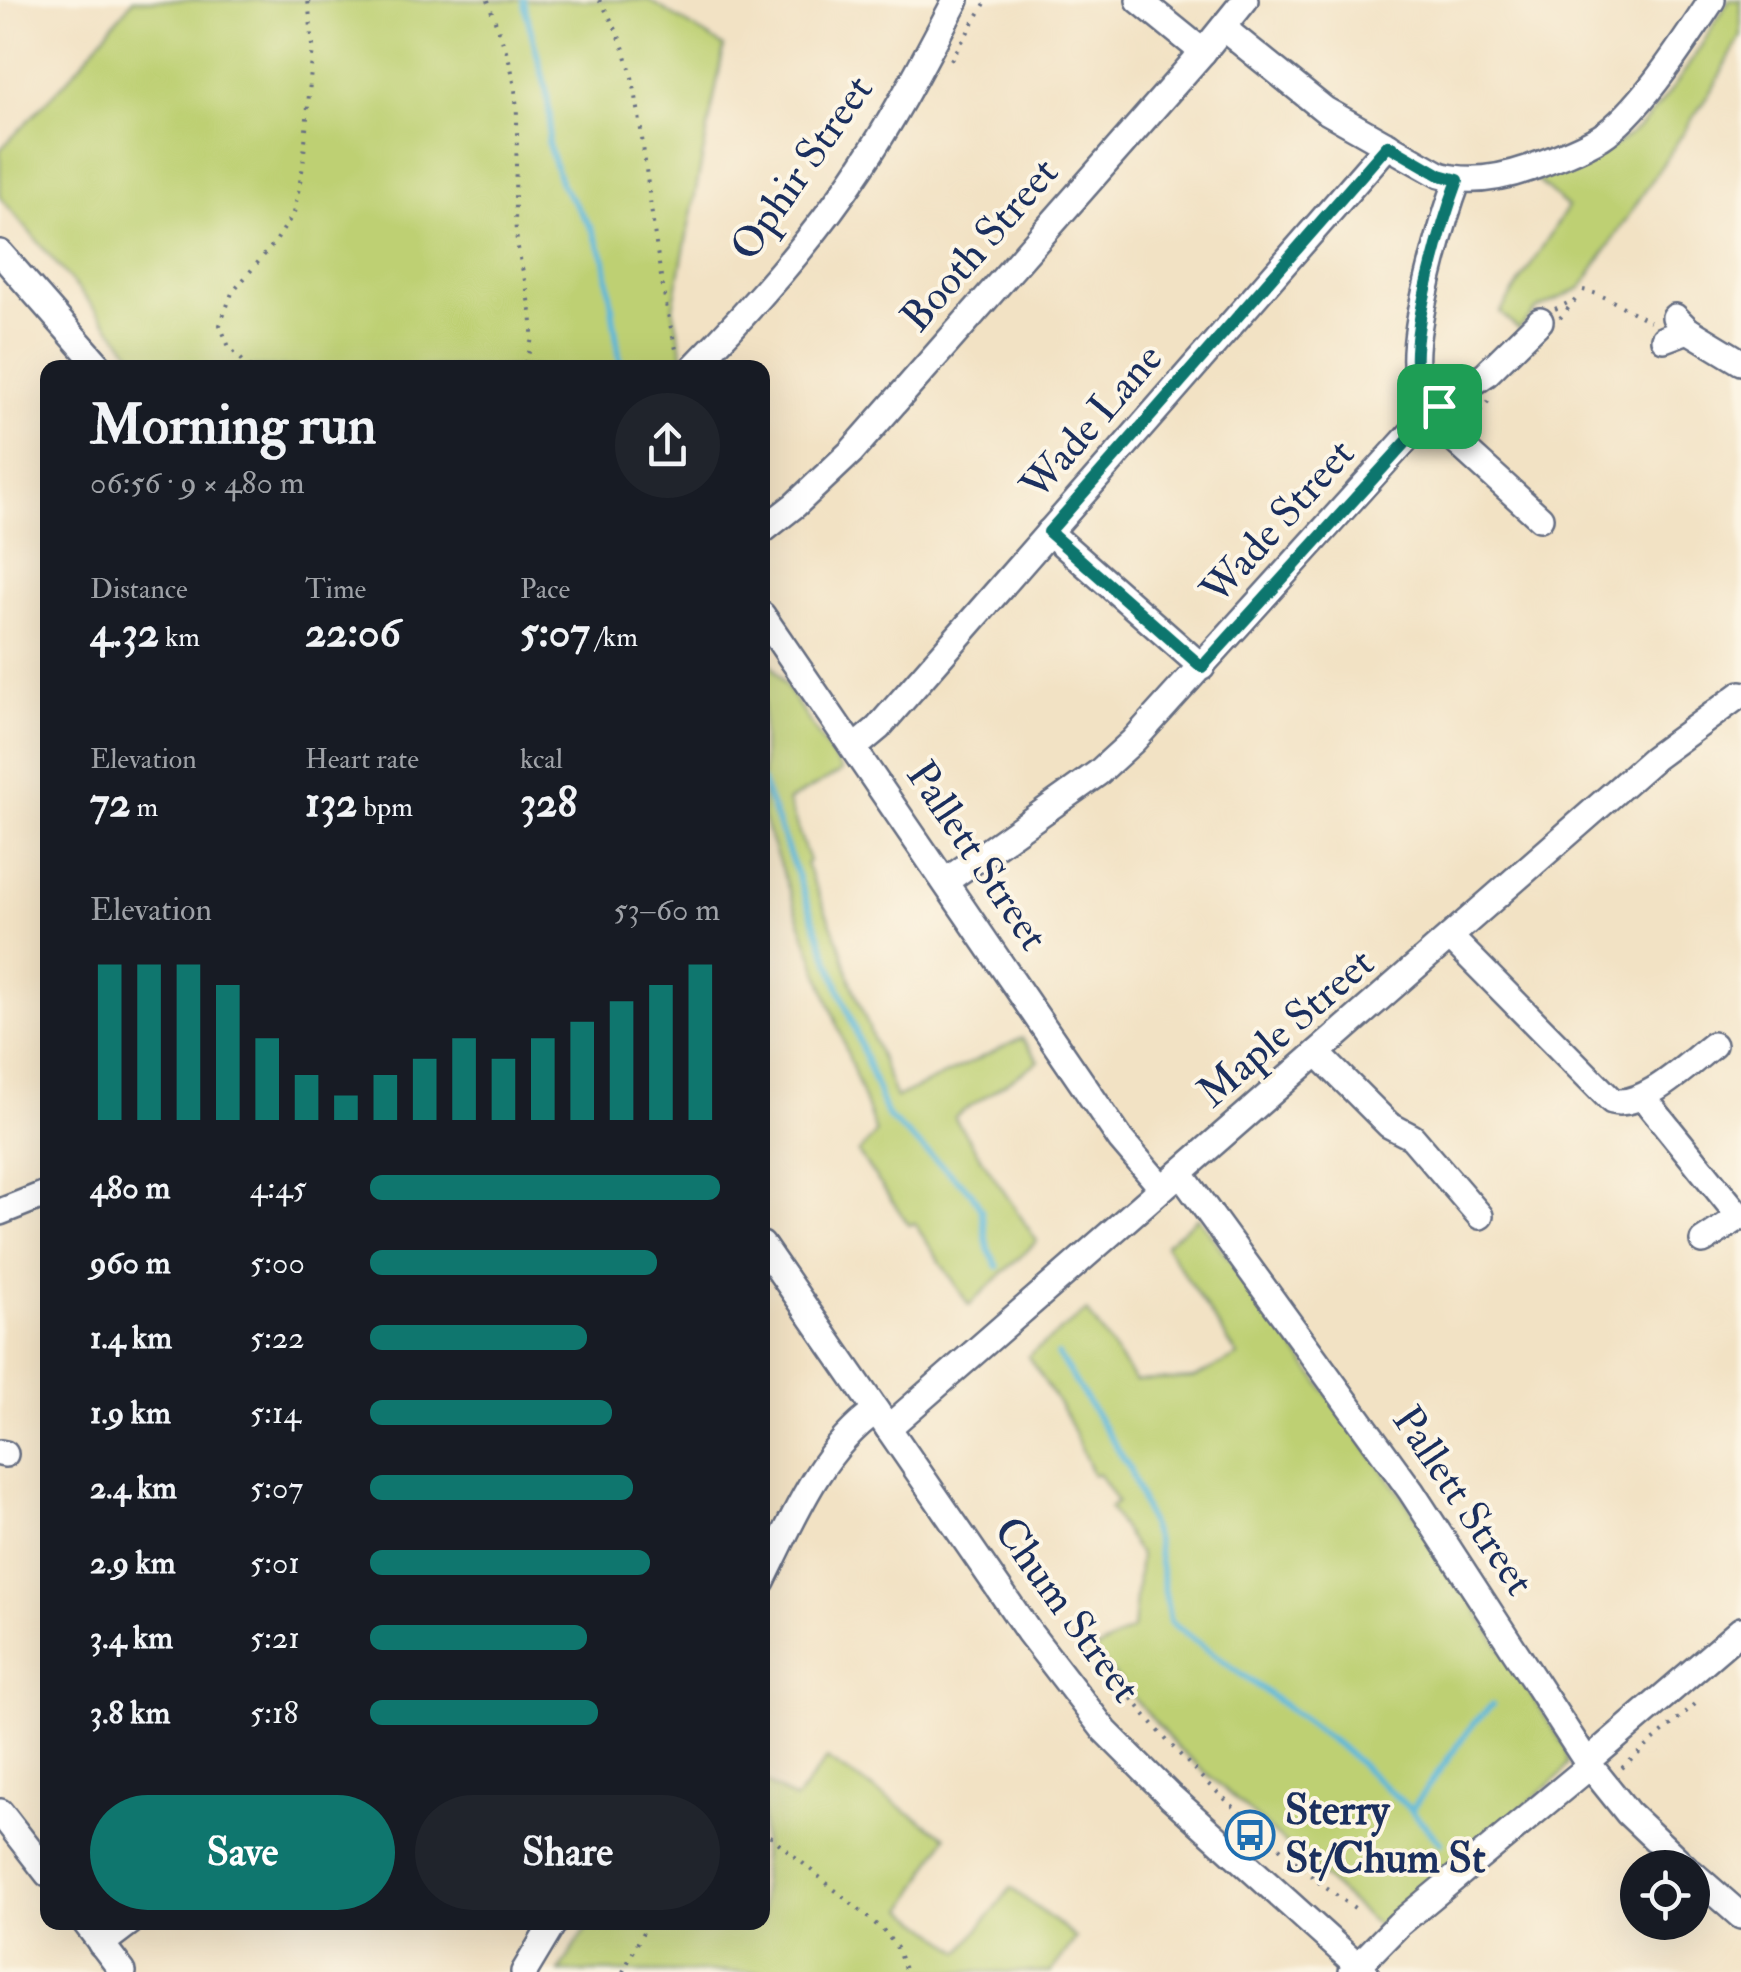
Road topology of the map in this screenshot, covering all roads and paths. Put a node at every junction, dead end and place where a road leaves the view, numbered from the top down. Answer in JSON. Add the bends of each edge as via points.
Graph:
{"nodes":[{"id":1,"x":308,"y":0,"type":"edge"},
{"id":2,"x":488,"y":0,"type":"edge"},
{"id":3,"x":599,"y":0,"type":"edge"},
{"id":4,"x":956,"y":0,"type":"edge"},
{"id":5,"x":1139,"y":0,"type":"edge"},
{"id":6,"x":1245,"y":0,"type":"edge"},
{"id":7,"x":1712,"y":0,"type":"edge"},
{"id":8,"x":1224,"y":28,"type":"junction"},
{"id":9,"x":1203,"y":52,"type":"junction"},
{"id":10,"x":1388,"y":145,"type":"junction"},
{"id":11,"x":1458,"y":180,"type":"junction"},
{"id":12,"x":0,"y":253,"type":"edge"},
{"id":13,"x":1583,"y":290,"type":"dead end"},
{"id":14,"x":1540,"y":321,"type":"dead end"},
{"id":15,"x":1676,"y":327,"type":"joint"},
{"id":16,"x":94,"y":360,"type":"edge"},
{"id":17,"x":242,"y":360,"type":"edge"},
{"id":18,"x":527,"y":360,"type":"edge"},
{"id":19,"x":679,"y":360,"type":"edge"},
{"id":20,"x":700,"y":360,"type":"edge"},
{"id":21,"x":1741,"y":362,"type":"edge"},
{"id":22,"x":1433,"y":411,"type":"junction"},
{"id":23,"x":1540,"y":518,"type":"dead end"},
{"id":24,"x":770,"y":520,"type":"edge"},
{"id":25,"x":1049,"y":532,"type":"junction"},
{"id":26,"x":770,"y":627,"type":"edge"},
{"id":27,"x":1202,"y":667,"type":"junction"},
{"id":28,"x":1741,"y":694,"type":"edge"},
{"id":29,"x":854,"y":748,"type":"junction"},
{"id":30,"x":946,"y":881,"type":"junction"},
{"id":31,"x":1450,"y":938,"type":"junction"},
{"id":32,"x":1714,"y":1045,"type":"dead end"},
{"id":33,"x":1318,"y":1053,"type":"junction"},
{"id":34,"x":1644,"y":1097,"type":"junction"},
{"id":35,"x":1171,"y":1181,"type":"junction"},
{"id":36,"x":40,"y":1195,"type":"edge"},
{"id":37,"x":0,"y":1212,"type":"edge"},
{"id":38,"x":1480,"y":1216,"type":"dead end"},
{"id":39,"x":1740,"y":1217,"type":"edge"},
{"id":40,"x":1703,"y":1241,"type":"dead end"},
{"id":41,"x":770,"y":1257,"type":"edge"},
{"id":42,"x":882,"y":1419,"type":"junction"},
{"id":43,"x":770,"y":1564,"type":"edge"},
{"id":44,"x":1741,"y":1630,"type":"edge"},
{"id":45,"x":1091,"y":1650,"type":"dead end"},
{"id":46,"x":1701,"y":1699,"type":"dead end"},
{"id":47,"x":1596,"y":1768,"type":"junction"},
{"id":48,"x":0,"y":1812,"type":"edge"},
{"id":49,"x":770,"y":1836,"type":"edge"},
{"id":50,"x":1666,"y":1850,"type":"edge"},
{"id":51,"x":40,"y":1864,"type":"edge"},
{"id":52,"x":1710,"y":1889,"type":"edge"},
{"id":53,"x":1356,"y":1909,"type":"dead end"},
{"id":54,"x":1741,"y":1916,"type":"edge"},
{"id":55,"x":91,"y":1930,"type":"edge"},
{"id":56,"x":120,"y":1930,"type":"edge"},
{"id":57,"x":549,"y":1930,"type":"edge"},
{"id":58,"x":644,"y":1930,"type":"edge"},
{"id":59,"x":102,"y":1944,"type":"junction"},
{"id":60,"x":1358,"y":1970,"type":"edge"},
{"id":61,"x":123,"y":1972,"type":"edge"},
{"id":62,"x":524,"y":1972,"type":"edge"},
{"id":63,"x":623,"y":1972,"type":"edge"},
{"id":64,"x":906,"y":1972,"type":"edge"}],
"edges":[{"from":1,"to":17,"type":"path","via":[[313,46],[294,213],[232,293],[220,325]]},
{"from":2,"to":18,"type":"path","via":[[515,90],[513,203],[532,336]]},
{"from":3,"to":19,"type":"path","via":[[623,42],[636,88],[661,291]]},
{"from":4,"to":20,"type":"street","name":"Ophir Street","via":[[841,197]]},
{"from":5,"to":9,"type":"street"},
{"from":6,"to":8,"type":"street","name":"Booth Street"},
{"from":7,"to":11,"type":"street","via":[[1635,104],[1602,136],[1515,173]]},
{"from":8,"to":9,"type":"street","name":"Booth Street"},
{"from":8,"to":10,"type":"street","via":[[1326,110]]},
{"from":9,"to":24,"type":"street","name":"Booth Street","via":[[851,452]]},
{"from":10,"to":11,"type":"street"},
{"from":10,"to":25,"type":"street","name":"Wade Lane"},
{"from":11,"to":22,"type":"street","via":[[1442,222],[1417,339],[1416,372]]},
{"from":12,"to":16,"type":"street"},
{"from":13,"to":15,"type":"path"},
{"from":14,"to":22,"type":"street","name":"Wade Street","via":[[1486,374]]},
{"from":15,"to":21,"type":"street"},
{"from":22,"to":23,"type":"street"},
{"from":22,"to":27,"type":"street","name":"Wade Street"},
{"from":25,"to":27,"type":"street"},
{"from":25,"to":29,"type":"street","name":"Wade Lane"},
{"from":26,"to":29,"type":"street","name":"Pallett Street"},
{"from":27,"to":30,"type":"street","name":"Wade Street","via":[[1098,773]]},
{"from":28,"to":31,"type":"street","name":"Maple Street","via":[[1654,758]]},
{"from":29,"to":30,"type":"street","name":"Pallett Street"},
{"from":30,"to":35,"type":"street","name":"Pallett Street","via":[[1121,1140]]},
{"from":31,"to":33,"type":"street","name":"Maple Street"},
{"from":31,"to":34,"type":"street","via":[[1612,1101]]},
{"from":32,"to":34,"type":"street"},
{"from":33,"to":35,"type":"street","name":"Maple Street"},
{"from":33,"to":38,"type":"street","via":[[1390,1125],[1412,1137]]},
{"from":34,"to":39,"type":"street"},
{"from":35,"to":42,"type":"street","name":"Maple Street"},
{"from":35,"to":47,"type":"street","name":"Pallett Street","via":[[1411,1491]]},
{"from":36,"to":37,"type":"street"},
{"from":39,"to":40,"type":"street"},
{"from":41,"to":42,"type":"street","name":"Chum Street"},
{"from":42,"to":43,"type":"street","name":"Maple Street","via":[[839,1445]]},
{"from":42,"to":60,"type":"street","name":"Chum Street","via":[[1105,1732]]},
{"from":44,"to":47,"type":"street"},
{"from":45,"to":53,"type":"path","via":[[1208,1784]]},
{"from":46,"to":47,"type":"path"},
{"from":47,"to":50,"type":"street","name":"Pallett Street"},
{"from":47,"to":60,"type":"street","via":[[1399,1924]]},
{"from":48,"to":51,"type":"street"},
{"from":49,"to":64,"type":"path","via":[[884,1931]]},
{"from":52,"to":54,"type":"street"},
{"from":55,"to":59,"type":"street"},
{"from":56,"to":59,"type":"street"},
{"from":57,"to":62,"type":"street"},
{"from":58,"to":63,"type":"path"},
{"from":59,"to":61,"type":"street"}]}
